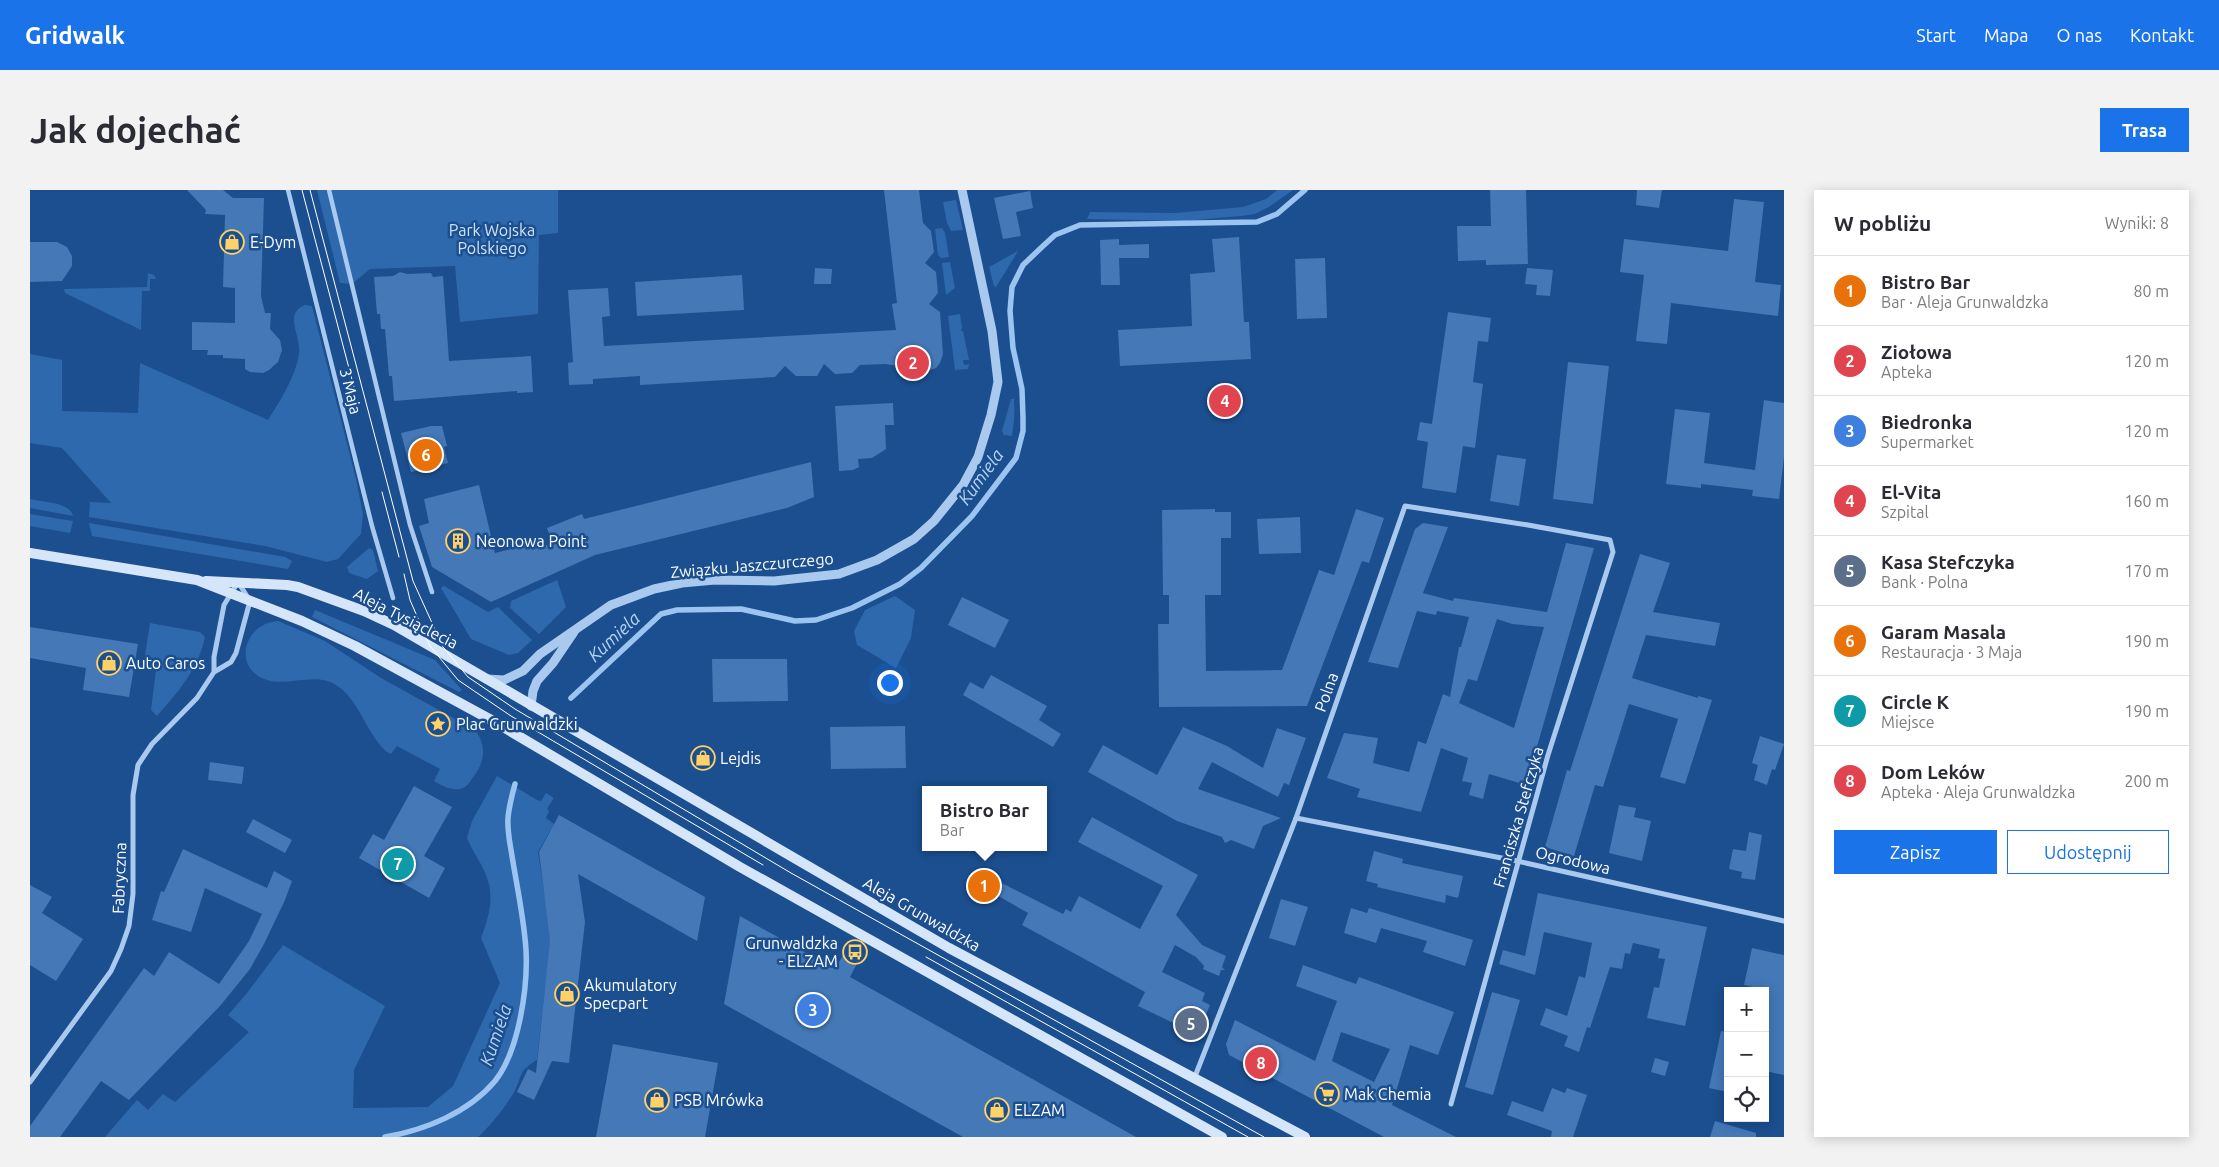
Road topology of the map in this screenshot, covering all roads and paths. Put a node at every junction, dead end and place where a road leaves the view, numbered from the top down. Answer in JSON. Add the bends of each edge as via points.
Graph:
{"nodes":[{"id":1,"x":288,"y":190,"type":"edge"},
{"id":2,"x":329,"y":190,"type":"edge"},
{"id":3,"x":962,"y":190,"type":"edge"},
{"id":4,"x":1610,"y":540,"type":"joint"},
{"id":5,"x":30,"y":553,"type":"edge"},
{"id":6,"x":198,"y":580,"type":"junction"},
{"id":7,"x":238,"y":582,"type":"junction"},
{"id":8,"x":432,"y":592,"type":"dead end"},
{"id":9,"x":231,"y":593,"type":"junction"},
{"id":10,"x":393,"y":598,"type":"dead end"},
{"id":11,"x":250,"y":601,"type":"junction"},
{"id":12,"x":577,"y":627,"type":"junction"},
{"id":13,"x":214,"y":672,"type":"junction"},
{"id":14,"x":487,"y":679,"type":"junction"},
{"id":15,"x":531,"y":706,"type":"junction"},
{"id":16,"x":1296,"y":818,"type":"junction"},
{"id":17,"x":1518,"y":861,"type":"junction"},
{"id":18,"x":1784,"y":921,"type":"edge"},
{"id":19,"x":1194,"y":1080,"type":"junction"},
{"id":20,"x":30,"y":1082,"type":"edge"},
{"id":21,"x":1451,"y":1104,"type":"dead end"},
{"id":22,"x":1222,"y":1137,"type":"edge"},
{"id":23,"x":1304,"y":1137,"type":"edge"}],
"edges":[{"from":1,"to":10,"type":"street","name":"3 Maja"},
{"from":2,"to":8,"type":"street","name":"3 Maja","via":[[410,526]]},
{"from":3,"to":12,"type":"street","name":"Związku Jaszczurczego","via":[[992,331],[998,382],[978,457],[963,485],[934,521],[914,539],[878,560],[839,574],[774,581],[682,583],[654,589],[611,606]]},
{"from":4,"to":16,"type":"street","name":"Polna","via":[[1405,506]]},
{"from":4,"to":17,"type":"street","name":"Franciszka Stefczyka","via":[[1612,558],[1548,755]]},
{"from":5,"to":6,"type":"main road","name":"Aleja Tysiąclecia"},
{"from":6,"to":7,"type":"main road","name":"Aleja Tysiąclecia"},
{"from":6,"to":9,"type":"main road","name":"Aleja Tysiąclecia"},
{"from":7,"to":9,"type":"street","name":"Fabryczna"},
{"from":7,"to":11,"type":"street"},
{"from":7,"to":14,"type":"main road","name":"Aleja Tysiąclecia","via":[[287,585],[357,608],[394,625]]},
{"from":9,"to":11,"type":"main road","name":"Aleja Tysiąclecia"},
{"from":9,"to":13,"type":"street","name":"Fabryczna","via":[[220,621]]},
{"from":11,"to":13,"type":"street","name":"Fabryczna","via":[[236,653],[231,662]]},
{"from":11,"to":22,"type":"main road","name":"Aleja Tysiąclecia","via":[[355,646],[493,721],[740,867]]},
{"from":12,"to":14,"type":"street","name":"Związku Jaszczurczego","via":[[523,671],[504,680]]},
{"from":12,"to":15,"type":"street","name":"Związku Jaszczurczego","via":[[537,681]]},
{"from":13,"to":20,"type":"street","name":"Fabryczna","via":[[197,698],[152,744],[138,765],[133,795],[133,894],[129,926],[110,971]]},
{"from":14,"to":15,"type":"main road","name":"Aleja Tysiąclecia"},
{"from":15,"to":19,"type":"main road","name":"Aleja Grunwaldzka","via":[[949,948]]},
{"from":16,"to":17,"type":"street","name":"Ogrodowa"},
{"from":16,"to":19,"type":"street","name":"Polna"},
{"from":17,"to":18,"type":"street","name":"Ogrodowa"},
{"from":17,"to":21,"type":"street","name":"Franciszka Stefczyka"},
{"from":19,"to":23,"type":"main road","name":"Aleja Grunwaldzka"}]}
